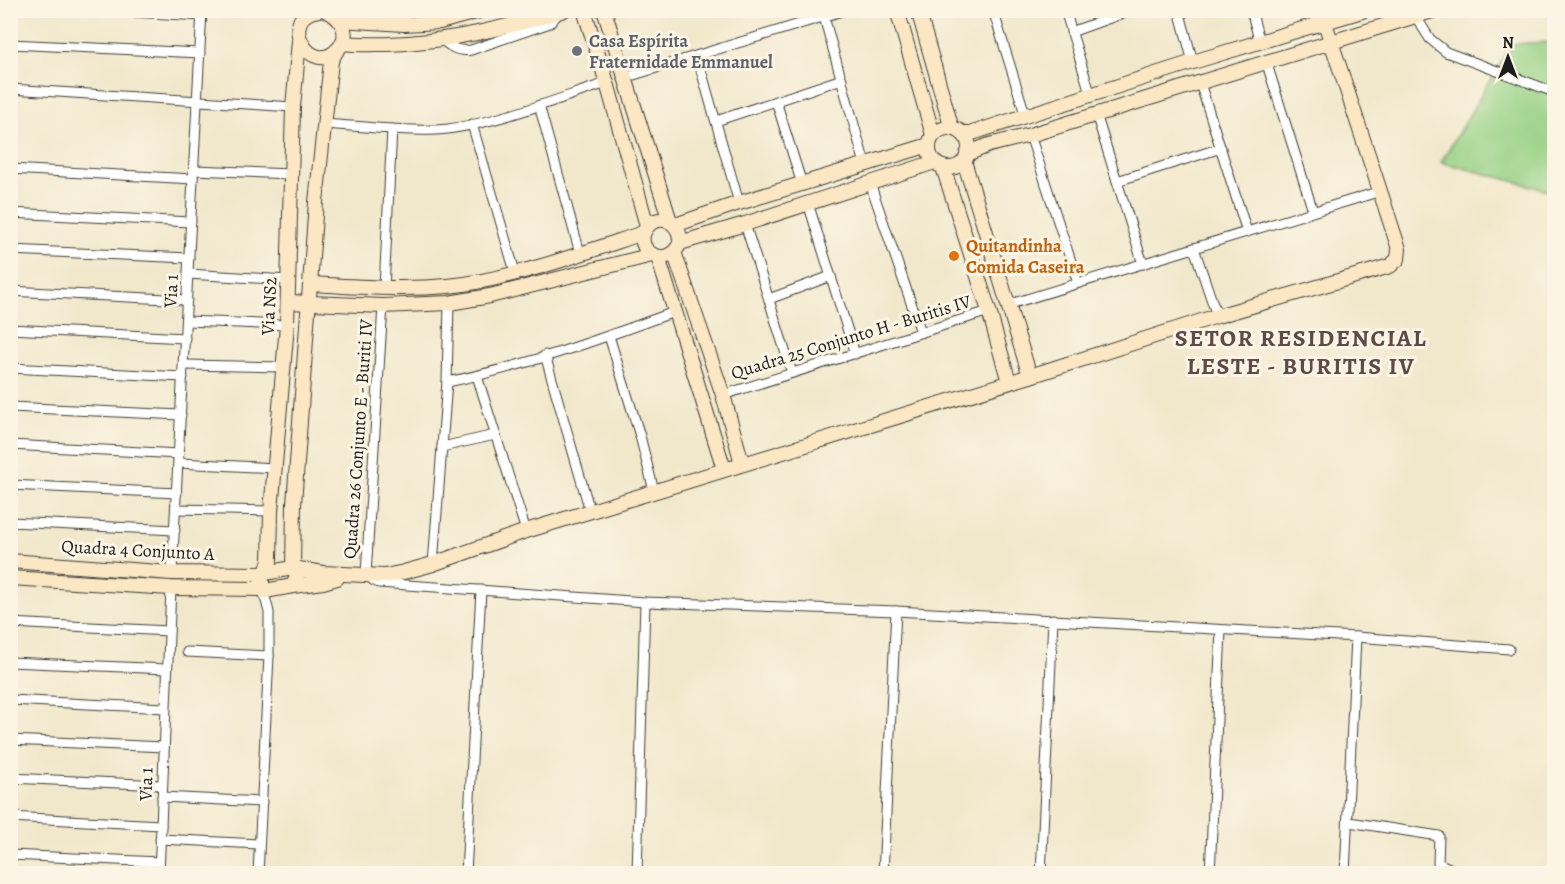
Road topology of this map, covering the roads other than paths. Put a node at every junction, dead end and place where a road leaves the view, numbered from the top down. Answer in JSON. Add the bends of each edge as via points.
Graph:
{"nodes":[{"id":1,"x":96,"y":10,"type":"edge"},
{"id":2,"x":584,"y":10,"type":"edge"},
{"id":3,"x":604,"y":10,"type":"edge"},
{"id":4,"x":845,"y":10,"type":"edge"},
{"id":5,"x":897,"y":10,"type":"edge"},
{"id":6,"x":918,"y":10,"type":"edge"},
{"id":7,"x":993,"y":10,"type":"edge"},
{"id":8,"x":1065,"y":10,"type":"edge"},
{"id":9,"x":1132,"y":10,"type":"edge"},
{"id":10,"x":1179,"y":10,"type":"edge"},
{"id":11,"x":1251,"y":10,"type":"edge"},
{"id":12,"x":1365,"y":10,"type":"edge"},
{"id":13,"x":1435,"y":10,"type":"edge"},
{"id":14,"x":478,"y":11,"type":"edge"},
{"id":15,"x":562,"y":11,"type":"edge"},
{"id":16,"x":202,"y":13,"type":"edge"},
{"id":17,"x":330,"y":13,"type":"edge"},
{"id":18,"x":300,"y":16,"type":"edge"},
{"id":19,"x":824,"y":17,"type":"junction"},
{"id":20,"x":1323,"y":17,"type":"edge"},
{"id":21,"x":1416,"y":17,"type":"junction"},
{"id":22,"x":1071,"y":32,"type":"junction"},
{"id":23,"x":299,"y":41,"type":"junction"},
{"id":24,"x":1330,"y":42,"type":"junction"},
{"id":25,"x":1260,"y":43,"type":"junction"},
{"id":26,"x":10,"y":44,"type":"edge"},
{"id":27,"x":340,"y":46,"type":"junction"},
{"id":28,"x":200,"y":53,"type":"junction"},
{"id":29,"x":697,"y":56,"type":"junction"},
{"id":30,"x":1193,"y":62,"type":"junction"},
{"id":31,"x":1266,"y":62,"type":"junction"},
{"id":32,"x":624,"y":78,"type":"junction"},
{"id":33,"x":842,"y":79,"type":"junction"},
{"id":34,"x":607,"y":83,"type":"junction"},
{"id":35,"x":1200,"y":83,"type":"junction"},
{"id":36,"x":10,"y":88,"type":"edge"},
{"id":37,"x":1554,"y":92,"type":"edge"},
{"id":38,"x":1091,"y":96,"type":"junction"},
{"id":39,"x":198,"y":99,"type":"junction"},
{"id":40,"x":776,"y":101,"type":"junction"},
{"id":41,"x":538,"y":105,"type":"junction"},
{"id":42,"x":293,"y":106,"type":"junction"},
{"id":43,"x":1096,"y":114,"type":"junction"},
{"id":44,"x":1026,"y":117,"type":"junction"},
{"id":45,"x":716,"y":121,"type":"junction"},
{"id":46,"x":323,"y":124,"type":"junction"},
{"id":47,"x":472,"y":124,"type":"junction"},
{"id":48,"x":392,"y":129,"type":"junction"},
{"id":49,"x":957,"y":131,"type":"junction"},
{"id":50,"x":1030,"y":135,"type":"junction"},
{"id":51,"x":931,"y":140,"type":"junction"},
{"id":52,"x":1221,"y":148,"type":"junction"},
{"id":53,"x":966,"y":157,"type":"junction"},
{"id":54,"x":865,"y":164,"type":"junction"},
{"id":55,"x":939,"y":165,"type":"junction"},
{"id":56,"x":10,"y":169,"type":"edge"},
{"id":57,"x":291,"y":174,"type":"junction"},
{"id":58,"x":193,"y":175,"type":"junction"},
{"id":59,"x":1117,"y":181,"type":"junction"},
{"id":60,"x":870,"y":183,"type":"junction"},
{"id":61,"x":802,"y":184,"type":"junction"},
{"id":62,"x":1381,"y":191,"type":"junction"},
{"id":63,"x":739,"y":203,"type":"junction"},
{"id":64,"x":808,"y":203,"type":"junction"},
{"id":65,"x":1312,"y":211,"type":"junction"},
{"id":66,"x":10,"y":213,"type":"edge"},
{"id":67,"x":191,"y":222,"type":"junction"},
{"id":68,"x":672,"y":223,"type":"junction"},
{"id":69,"x":745,"y":224,"type":"junction"},
{"id":70,"x":645,"y":230,"type":"junction"},
{"id":71,"x":1247,"y":232,"type":"junction"},
{"id":72,"x":677,"y":247,"type":"junction"},
{"id":73,"x":1194,"y":248,"type":"junction"},
{"id":74,"x":10,"y":250,"type":"edge"},
{"id":75,"x":580,"y":254,"type":"junction"},
{"id":76,"x":655,"y":256,"type":"junction"},
{"id":77,"x":189,"y":258,"type":"junction"},
{"id":78,"x":1143,"y":264,"type":"junction"},
{"id":79,"x":515,"y":272,"type":"junction"},
{"id":80,"x":188,"y":274,"type":"junction"},
{"id":81,"x":831,"y":276,"type":"junction"},
{"id":82,"x":288,"y":280,"type":"junction"},
{"id":83,"x":311,"y":284,"type":"junction"},
{"id":84,"x":1078,"y":284,"type":"junction"},
{"id":85,"x":384,"y":289,"type":"junction"},
{"id":86,"x":10,"y":291,"type":"edge"},
{"id":87,"x":769,"y":299,"type":"junction"},
{"id":88,"x":187,"y":300,"type":"junction"},
{"id":89,"x":288,"y":302,"type":"junction"},
{"id":90,"x":310,"y":302,"type":"junction"},
{"id":91,"x":449,"y":303,"type":"junction"},
{"id":92,"x":1007,"y":305,"type":"junction"},
{"id":93,"x":383,"y":306,"type":"junction"},
{"id":94,"x":989,"y":311,"type":"junction"},
{"id":95,"x":674,"y":312,"type":"junction"},
{"id":96,"x":1217,"y":316,"type":"junction"},
{"id":97,"x":186,"y":321,"type":"junction"},
{"id":98,"x":286,"y":325,"type":"junction"},
{"id":99,"x":10,"y":329,"type":"edge"},
{"id":100,"x":921,"y":332,"type":"junction"},
{"id":101,"x":609,"y":336,"type":"junction"},
{"id":102,"x":185,"y":338,"type":"junction"},
{"id":103,"x":855,"y":354,"type":"junction"},
{"id":104,"x":545,"y":355,"type":"junction"},
{"id":105,"x":184,"y":365,"type":"junction"},
{"id":106,"x":283,"y":367,"type":"junction"},
{"id":107,"x":10,"y":368,"type":"edge"},
{"id":108,"x":792,"y":374,"type":"junction"},
{"id":109,"x":477,"y":376,"type":"junction"},
{"id":110,"x":1030,"y":376,"type":"junction"},
{"id":111,"x":183,"y":377,"type":"junction"},
{"id":112,"x":447,"y":382,"type":"junction"},
{"id":113,"x":1009,"y":382,"type":"junction"},
{"id":114,"x":723,"y":395,"type":"junction"},
{"id":115,"x":10,"y":406,"type":"edge"},
{"id":116,"x":181,"y":415,"type":"junction"},
{"id":117,"x":495,"y":435,"type":"junction"},
{"id":118,"x":10,"y":445,"type":"edge"},
{"id":119,"x":442,"y":447,"type":"junction"},
{"id":120,"x":179,"y":458,"type":"junction"},
{"id":121,"x":742,"y":464,"type":"junction"},
{"id":122,"x":275,"y":468,"type":"junction"},
{"id":123,"x":724,"y":469,"type":"junction"},
{"id":124,"x":10,"y":485,"type":"edge"},
{"id":125,"x":654,"y":491,"type":"junction"},
{"id":126,"x":177,"y":493,"type":"junction"},
{"id":127,"x":176,"y":509,"type":"junction"},
{"id":128,"x":271,"y":511,"type":"junction"},
{"id":129,"x":590,"y":511,"type":"junction"},
{"id":130,"x":10,"y":522,"type":"edge"},
{"id":131,"x":175,"y":530,"type":"junction"},
{"id":132,"x":526,"y":531,"type":"junction"},
{"id":133,"x":10,"y":562,"type":"edge"},
{"id":134,"x":38,"y":562,"type":"junction"},
{"id":135,"x":433,"y":564,"type":"junction"},
{"id":136,"x":296,"y":569,"type":"junction"},
{"id":137,"x":172,"y":573,"type":"junction"},
{"id":138,"x":265,"y":573,"type":"junction"},
{"id":139,"x":351,"y":573,"type":"junction"},
{"id":140,"x":366,"y":574,"type":"junction"},
{"id":141,"x":10,"y":577,"type":"edge"},
{"id":142,"x":33,"y":580,"type":"junction"},
{"id":143,"x":293,"y":586,"type":"junction"},
{"id":144,"x":171,"y":588,"type":"junction"},
{"id":145,"x":278,"y":589,"type":"junction"},
{"id":146,"x":263,"y":590,"type":"junction"},
{"id":147,"x":482,"y":590,"type":"junction"},
{"id":148,"x":645,"y":602,"type":"junction"},
{"id":149,"x":896,"y":610,"type":"junction"},
{"id":150,"x":269,"y":612,"type":"junction"},
{"id":151,"x":1053,"y":619,"type":"junction"},
{"id":152,"x":10,"y":624,"type":"edge"},
{"id":153,"x":1221,"y":630,"type":"junction"},
{"id":154,"x":169,"y":631,"type":"junction"},
{"id":155,"x":1356,"y":636,"type":"junction"},
{"id":156,"x":1509,"y":649,"type":"dead end"},
{"id":157,"x":187,"y":652,"type":"dead end"},
{"id":158,"x":269,"y":656,"type":"junction"},
{"id":159,"x":10,"y":662,"type":"edge"},
{"id":160,"x":166,"y":669,"type":"junction"},
{"id":161,"x":10,"y":700,"type":"edge"},
{"id":162,"x":165,"y":708,"type":"junction"},
{"id":163,"x":10,"y":740,"type":"edge"},
{"id":164,"x":164,"y":747,"type":"junction"},
{"id":165,"x":10,"y":778,"type":"edge"},
{"id":166,"x":162,"y":785,"type":"junction"},
{"id":167,"x":162,"y":797,"type":"junction"},
{"id":168,"x":262,"y":802,"type":"junction"},
{"id":169,"x":10,"y":817,"type":"edge"},
{"id":170,"x":1349,"y":822,"type":"junction"},
{"id":171,"x":161,"y":825,"type":"junction"},
{"id":172,"x":160,"y":839,"type":"junction"},
{"id":173,"x":259,"y":844,"type":"junction"},
{"id":174,"x":10,"y":855,"type":"edge"},
{"id":175,"x":159,"y":862,"type":"junction"},
{"id":176,"x":1447,"y":870,"type":"edge"},
{"id":177,"x":159,"y":873,"type":"edge"},
{"id":178,"x":258,"y":873,"type":"edge"},
{"id":179,"x":466,"y":873,"type":"edge"},
{"id":180,"x":637,"y":873,"type":"edge"},
{"id":181,"x":883,"y":873,"type":"edge"},
{"id":182,"x":1041,"y":873,"type":"edge"},
{"id":183,"x":1210,"y":873,"type":"edge"},
{"id":184,"x":1345,"y":873,"type":"edge"},
{"id":185,"x":1463,"y":873,"type":"edge"}],
"edges":[{"from":1,"to":16,"type":"street"},
{"from":2,"to":34,"type":"street"},
{"from":3,"to":32,"type":"street"},
{"from":4,"to":19,"type":"street"},
{"from":5,"to":51,"type":"street"},
{"from":6,"to":49,"type":"street"},
{"from":7,"to":44,"type":"street"},
{"from":8,"to":22,"type":"street"},
{"from":9,"to":22,"type":"street"},
{"from":10,"to":30,"type":"street"},
{"from":11,"to":25,"type":"street"},
{"from":12,"to":20,"type":"street"},
{"from":13,"to":21,"type":"street"},
{"from":14,"to":17,"type":"street","via":[[440,22],[404,24]]},
{"from":15,"to":27,"type":"street","via":[[442,40]]},
{"from":16,"to":28,"type":"street","name":"Via 1"},
{"from":17,"to":18,"type":"street"},
{"from":17,"to":27,"type":"street","via":[[344,35]]},
{"from":18,"to":23,"type":"street"},
{"from":19,"to":29,"type":"street"},
{"from":19,"to":33,"type":"street"},
{"from":20,"to":24,"type":"street","name":"Quadra 4 Conjunto A"},
{"from":20,"to":25,"type":"street"},
{"from":21,"to":24,"type":"street"},
{"from":21,"to":37,"type":"street","via":[[1430,39],[1446,52]]},
{"from":22,"to":38,"type":"street"},
{"from":23,"to":27,"type":"street","via":[[316,56],[331,54]]},
{"from":23,"to":42,"type":"street","name":"Via NS2"},
{"from":24,"to":31,"type":"street"},
{"from":24,"to":62,"type":"street","name":"Quadra 4 Conjunto A"},
{"from":25,"to":30,"type":"street"},
{"from":26,"to":28,"type":"street"},
{"from":27,"to":46,"type":"street","via":[[331,62]]},
{"from":28,"to":39,"type":"street","name":"Via 1"},
{"from":29,"to":32,"type":"street"},
{"from":29,"to":45,"type":"street"},
{"from":30,"to":38,"type":"street"},
{"from":31,"to":35,"type":"street"},
{"from":31,"to":65,"type":"street"},
{"from":32,"to":68,"type":"street"},
{"from":33,"to":40,"type":"street"},
{"from":33,"to":54,"type":"street"},
{"from":34,"to":41,"type":"street"},
{"from":34,"to":70,"type":"street"},
{"from":35,"to":43,"type":"street"},
{"from":35,"to":52,"type":"street"},
{"from":36,"to":39,"type":"street"},
{"from":38,"to":44,"type":"street"},
{"from":39,"to":42,"type":"street"},
{"from":39,"to":58,"type":"street","name":"Via 1"},
{"from":40,"to":45,"type":"street"},
{"from":40,"to":61,"type":"street"},
{"from":41,"to":47,"type":"street"},
{"from":41,"to":75,"type":"street"},
{"from":42,"to":57,"type":"street","name":"Via NS2"},
{"from":43,"to":50,"type":"street"},
{"from":43,"to":59,"type":"street"},
{"from":44,"to":49,"type":"street","via":[[972,133]]},
{"from":45,"to":63,"type":"street"},
{"from":46,"to":48,"type":"street"},
{"from":46,"to":83,"type":"street"},
{"from":47,"to":48,"type":"street","via":[[445,129]]},
{"from":47,"to":79,"type":"street"},
{"from":48,"to":85,"type":"street"},
{"from":49,"to":51,"type":"street","via":[[942,129]]},
{"from":49,"to":53,"type":"street","via":[[968,143]]},
{"from":50,"to":53,"type":"street","via":[[990,145]]},
{"from":50,"to":84,"type":"street"},
{"from":51,"to":54,"type":"street"},
{"from":51,"to":55,"type":"street","via":[[931,157]]},
{"from":52,"to":59,"type":"street"},
{"from":52,"to":71,"type":"street"},
{"from":53,"to":55,"type":"street","via":[[954,167]]},
{"from":53,"to":92,"type":"street"},
{"from":54,"to":61,"type":"street"},
{"from":55,"to":60,"type":"street"},
{"from":55,"to":94,"type":"street"},
{"from":56,"to":58,"type":"street"},
{"from":57,"to":58,"type":"street"},
{"from":57,"to":82,"type":"street","name":"Via NS2"},
{"from":58,"to":67,"type":"street","name":"Via 1"},
{"from":59,"to":78,"type":"street"},
{"from":60,"to":64,"type":"street"},
{"from":60,"to":100,"type":"street"},
{"from":61,"to":63,"type":"street"},
{"from":62,"to":65,"type":"street"},
{"from":62,"to":96,"type":"street","name":"Quadra 4 Conjunto A","via":[[1398,249],[1398,259],[1390,266]]},
{"from":63,"to":68,"type":"street"},
{"from":64,"to":69,"type":"street"},
{"from":64,"to":81,"type":"street"},
{"from":65,"to":71,"type":"street"},
{"from":66,"to":67,"type":"street"},
{"from":67,"to":77,"type":"street","name":"Via 1"},
{"from":68,"to":70,"type":"street","via":[[657,220]]},
{"from":68,"to":72,"type":"street","via":[[678,230]]},
{"from":69,"to":72,"type":"street"},
{"from":69,"to":87,"type":"street"},
{"from":70,"to":75,"type":"street"},
{"from":70,"to":76,"type":"street","via":[[644,246]]},
{"from":71,"to":73,"type":"street"},
{"from":72,"to":76,"type":"street","via":[[664,257]]},
{"from":72,"to":114,"type":"street"},
{"from":73,"to":78,"type":"street"},
{"from":73,"to":96,"type":"street"},
{"from":74,"to":77,"type":"street"},
{"from":75,"to":79,"type":"street"},
{"from":76,"to":91,"type":"street"},
{"from":76,"to":95,"type":"street"},
{"from":77,"to":80,"type":"street","name":"Via 1"},
{"from":78,"to":84,"type":"street"},
{"from":79,"to":85,"type":"street","via":[[448,286]]},
{"from":80,"to":82,"type":"street"},
{"from":80,"to":88,"type":"street","name":"Via 1"},
{"from":81,"to":87,"type":"street"},
{"from":81,"to":103,"type":"street"},
{"from":82,"to":89,"type":"street","name":"Via NS2"},
{"from":83,"to":85,"type":"street"},
{"from":83,"to":90,"type":"street"},
{"from":84,"to":92,"type":"street"},
{"from":86,"to":88,"type":"street"},
{"from":87,"to":108,"type":"street"},
{"from":88,"to":97,"type":"street","name":"Via 1"},
{"from":89,"to":90,"type":"street"},
{"from":89,"to":98,"type":"street","name":"Via NS2"},
{"from":90,"to":93,"type":"street"},
{"from":90,"to":136,"type":"street","via":[[294,504]]},
{"from":91,"to":93,"type":"street"},
{"from":91,"to":112,"type":"street"},
{"from":92,"to":110,"type":"street"},
{"from":93,"to":140,"type":"street","name":"Quadra 26 Conjunto E - Buriti IV"},
{"from":94,"to":100,"type":"street","name":"Quadra 25 Conjunto H - Buritis IV"},
{"from":94,"to":113,"type":"street"},
{"from":95,"to":101,"type":"street"},
{"from":95,"to":123,"type":"street"},
{"from":96,"to":110,"type":"street","name":"Quadra 4 Conjunto A"},
{"from":97,"to":98,"type":"street"},
{"from":97,"to":102,"type":"street","name":"Via 1"},
{"from":98,"to":106,"type":"street","name":"Via NS2"},
{"from":99,"to":102,"type":"street"},
{"from":100,"to":103,"type":"street","name":"Quadra 25 Conjunto H - Buritis IV"},
{"from":101,"to":104,"type":"street"},
{"from":101,"to":125,"type":"street"},
{"from":102,"to":105,"type":"street","name":"Via 1"},
{"from":103,"to":108,"type":"street","name":"Quadra 25 Conjunto H - Buritis IV"},
{"from":104,"to":109,"type":"street"},
{"from":104,"to":129,"type":"street"},
{"from":105,"to":106,"type":"street"},
{"from":105,"to":111,"type":"street","name":"Via 1"},
{"from":106,"to":122,"type":"street","name":"Via NS2"},
{"from":107,"to":111,"type":"street"},
{"from":108,"to":114,"type":"street","name":"Quadra 25 Conjunto H - Buritis IV"},
{"from":109,"to":112,"type":"street"},
{"from":109,"to":117,"type":"street"},
{"from":110,"to":113,"type":"street","name":"Quadra 4 Conjunto A"},
{"from":111,"to":116,"type":"street","name":"Via 1"},
{"from":112,"to":119,"type":"street"},
{"from":113,"to":121,"type":"street","name":"Quadra 4 Conjunto A"},
{"from":114,"to":121,"type":"street"},
{"from":115,"to":116,"type":"street"},
{"from":116,"to":120,"type":"street","name":"Via 1"},
{"from":117,"to":119,"type":"street"},
{"from":117,"to":132,"type":"street"},
{"from":118,"to":120,"type":"street"},
{"from":119,"to":135,"type":"street"},
{"from":120,"to":122,"type":"street"},
{"from":120,"to":126,"type":"street","name":"Via 1"},
{"from":121,"to":123,"type":"street","name":"Quadra 4 Conjunto A"},
{"from":122,"to":128,"type":"street","name":"Via NS2"},
{"from":123,"to":125,"type":"street","name":"Quadra 4 Conjunto A"},
{"from":124,"to":126,"type":"street"},
{"from":125,"to":129,"type":"street","name":"Quadra 4 Conjunto A"},
{"from":126,"to":127,"type":"street","name":"Via 1"},
{"from":127,"to":128,"type":"street"},
{"from":127,"to":131,"type":"street","name":"Via 1"},
{"from":128,"to":138,"type":"street","name":"Via NS2","via":[[270,561]]},
{"from":129,"to":132,"type":"street","name":"Quadra 4 Conjunto A"},
{"from":130,"to":131,"type":"street","name":"Quadra 4 Conjunto A"},
{"from":131,"to":137,"type":"street","name":"Via 1"},
{"from":132,"to":135,"type":"street","name":"Quadra 4 Conjunto A"},
{"from":133,"to":134,"type":"street","name":"Quadra 4 Conjunto A"},
{"from":133,"to":141,"type":"street","via":[[15,571]]},
{"from":134,"to":137,"type":"street","name":"Quadra 4 Conjunto A"},
{"from":134,"to":142,"type":"street","via":[[30,569]]},
{"from":135,"to":140,"type":"street","name":"Quadra 4 Conjunto A","via":[[385,576]]},
{"from":136,"to":138,"type":"street","name":"Quadra 4 Conjunto A"},
{"from":136,"to":139,"type":"street","name":"Quadra 4 Conjunto A"},
{"from":136,"to":143,"type":"street","via":[[299,575]]},
{"from":137,"to":138,"type":"street","name":"Quadra 4 Conjunto A"},
{"from":138,"to":146,"type":"street","name":"Via NS2"},
{"from":139,"to":140,"type":"street","name":"Quadra 4 Conjunto A"},
{"from":139,"to":143,"type":"street"},
{"from":140,"to":147,"type":"street","via":[[380,583]]},
{"from":141,"to":142,"type":"street"},
{"from":142,"to":144,"type":"street"},
{"from":143,"to":145,"type":"street"},
{"from":144,"to":146,"type":"street"},
{"from":144,"to":154,"type":"street","name":"Via 1"},
{"from":145,"to":146,"type":"street"},
{"from":145,"to":150,"type":"street"},
{"from":146,"to":150,"type":"street"},
{"from":147,"to":148,"type":"street"},
{"from":147,"to":179,"type":"street"},
{"from":148,"to":149,"type":"street"},
{"from":148,"to":180,"type":"street"},
{"from":149,"to":151,"type":"street"},
{"from":149,"to":181,"type":"street"},
{"from":150,"to":158,"type":"street"},
{"from":151,"to":153,"type":"street"},
{"from":151,"to":182,"type":"street"},
{"from":152,"to":154,"type":"street"},
{"from":153,"to":155,"type":"street"},
{"from":153,"to":183,"type":"street"},
{"from":154,"to":160,"type":"street","name":"Via 1"},
{"from":155,"to":156,"type":"street"},
{"from":155,"to":170,"type":"street"},
{"from":157,"to":158,"type":"street"},
{"from":158,"to":168,"type":"street"},
{"from":159,"to":160,"type":"street"},
{"from":160,"to":162,"type":"street","name":"Via 1"},
{"from":161,"to":162,"type":"street"},
{"from":162,"to":164,"type":"street","name":"Via 1"},
{"from":163,"to":164,"type":"street"},
{"from":164,"to":166,"type":"street","name":"Via 1"},
{"from":165,"to":166,"type":"street"},
{"from":166,"to":167,"type":"street","name":"Via 1"},
{"from":167,"to":168,"type":"street"},
{"from":167,"to":171,"type":"street","name":"Via 1"},
{"from":168,"to":173,"type":"street"},
{"from":169,"to":171,"type":"street"},
{"from":170,"to":176,"type":"street","via":[[1439,836],[1438,863]]},
{"from":170,"to":184,"type":"street"},
{"from":171,"to":172,"type":"street","name":"Via 1"},
{"from":172,"to":173,"type":"street"},
{"from":172,"to":175,"type":"street","name":"Via 1"},
{"from":173,"to":178,"type":"street"},
{"from":174,"to":175,"type":"street"},
{"from":175,"to":177,"type":"street","name":"Via 1"},
{"from":176,"to":185,"type":"street"}]}
